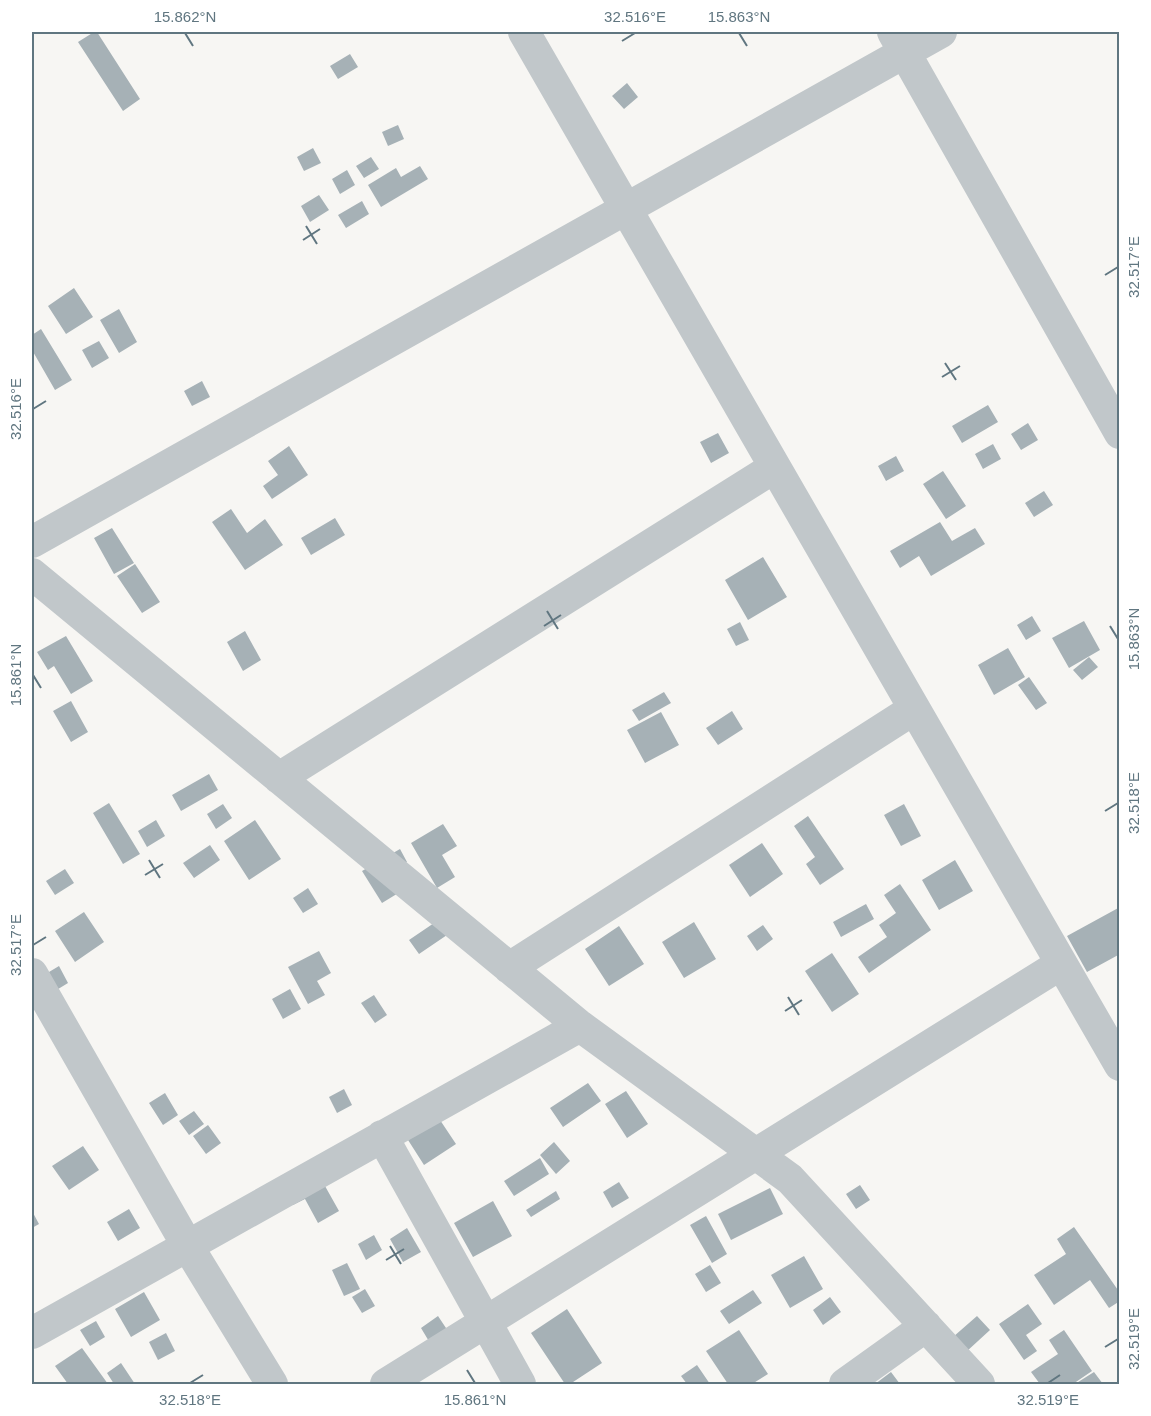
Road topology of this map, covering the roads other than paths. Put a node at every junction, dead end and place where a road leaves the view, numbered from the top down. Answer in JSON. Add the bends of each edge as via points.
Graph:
{"nodes":[{"id":1,"x":524,"y":32,"type":"edge"},
{"id":2,"x":941,"y":32,"type":"edge"},
{"id":3,"x":899,"y":42,"type":"edge"},
{"id":4,"x":626,"y":208,"type":"junction"},
{"id":5,"x":1119,"y":434,"type":"edge"},
{"id":6,"x":775,"y":467,"type":"junction"},
{"id":7,"x":32,"y":542,"type":"edge"},
{"id":8,"x":32,"y":574,"type":"edge"},
{"id":9,"x":914,"y":709,"type":"junction"},
{"id":10,"x":279,"y":778,"type":"junction"},
{"id":11,"x":1061,"y":964,"type":"junction"},
{"id":12,"x":509,"y":968,"type":"junction"},
{"id":13,"x":32,"y":974,"type":"edge"},
{"id":14,"x":580,"y":1026,"type":"junction"},
{"id":15,"x":1119,"y":1065,"type":"edge"},
{"id":16,"x":382,"y":1136,"type":"junction"},
{"id":17,"x":756,"y":1154,"type":"junction"},
{"id":18,"x":187,"y":1245,"type":"junction"},
{"id":19,"x":486,"y":1323,"type":"junction"},
{"id":20,"x":926,"y":1326,"type":"junction"},
{"id":21,"x":32,"y":1333,"type":"edge"},
{"id":22,"x":272,"y":1384,"type":"edge"},
{"id":23,"x":387,"y":1384,"type":"edge"},
{"id":24,"x":520,"y":1384,"type":"edge"},
{"id":25,"x":845,"y":1384,"type":"edge"},
{"id":26,"x":979,"y":1384,"type":"edge"}],
"edges":[{"from":1,"to":4,"type":"street"},
{"from":2,"to":3,"type":"street"},
{"from":3,"to":4,"type":"street"},
{"from":3,"to":5,"type":"street"},
{"from":4,"to":6,"type":"street"},
{"from":4,"to":7,"type":"street"},
{"from":6,"to":9,"type":"street"},
{"from":6,"to":10,"type":"street"},
{"from":8,"to":10,"type":"street"},
{"from":9,"to":11,"type":"street"},
{"from":9,"to":12,"type":"street"},
{"from":10,"to":12,"type":"street"},
{"from":11,"to":15,"type":"street"},
{"from":11,"to":17,"type":"street"},
{"from":12,"to":14,"type":"street"},
{"from":13,"to":18,"type":"street"},
{"from":14,"to":16,"type":"street"},
{"from":14,"to":17,"type":"street"},
{"from":16,"to":18,"type":"street"},
{"from":16,"to":19,"type":"street"},
{"from":17,"to":19,"type":"street"},
{"from":17,"to":20,"type":"street","via":[[790,1179]]},
{"from":18,"to":21,"type":"street"},
{"from":18,"to":22,"type":"street"},
{"from":19,"to":23,"type":"street"},
{"from":19,"to":24,"type":"street"},
{"from":20,"to":25,"type":"street"},
{"from":20,"to":26,"type":"street"}]}
